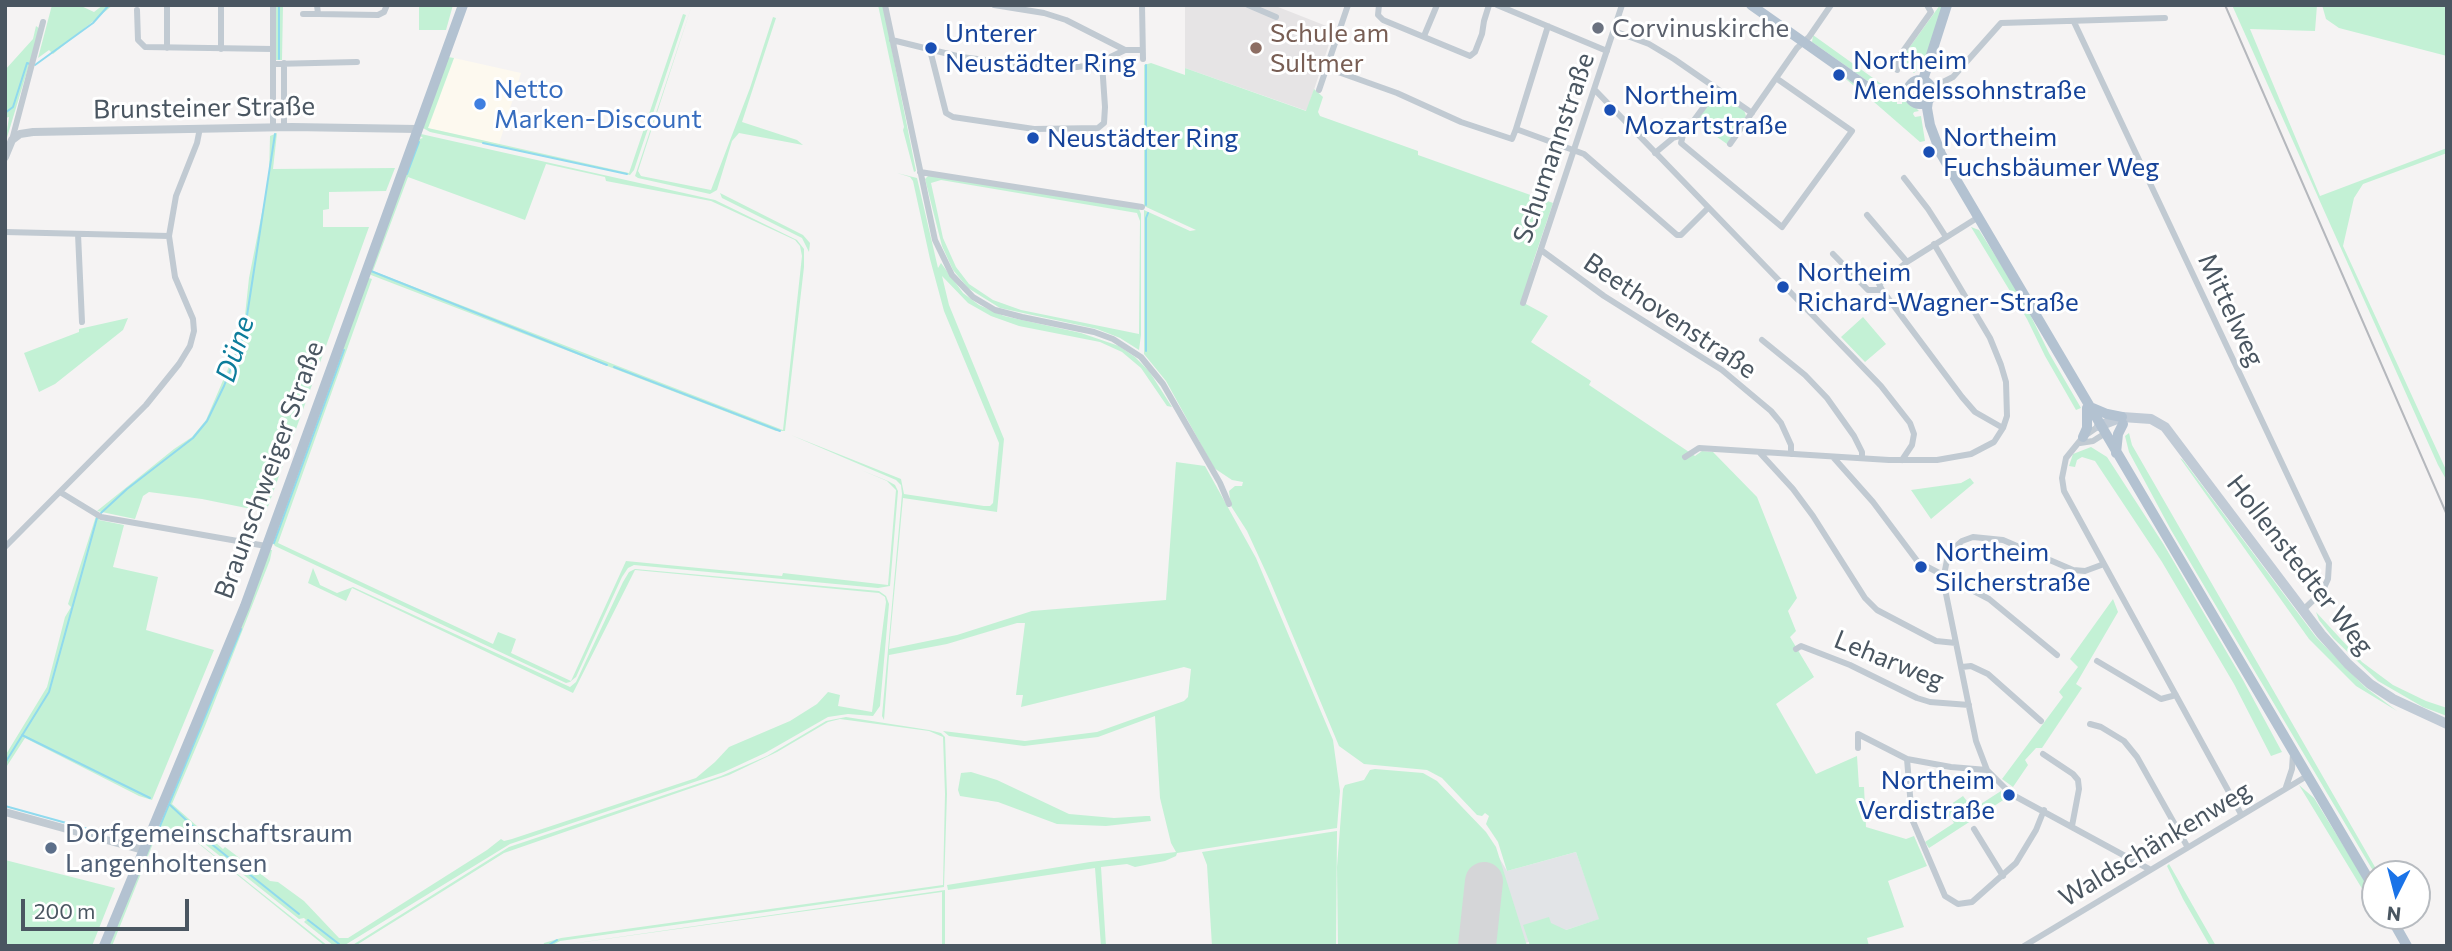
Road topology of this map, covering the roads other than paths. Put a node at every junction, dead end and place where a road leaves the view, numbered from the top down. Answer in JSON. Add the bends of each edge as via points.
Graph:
{"nodes":[{"id":1,"x":167,"y":5,"type":"edge"},
{"id":2,"x":221,"y":5,"type":"edge"},
{"id":3,"x":274,"y":5,"type":"edge"},
{"id":4,"x":317,"y":5,"type":"edge"},
{"id":5,"x":387,"y":5,"type":"edge"},
{"id":6,"x":463,"y":5,"type":"edge"},
{"id":7,"x":886,"y":5,"type":"edge"},
{"id":8,"x":994,"y":5,"type":"edge"},
{"id":9,"x":1142,"y":5,"type":"edge"},
{"id":10,"x":1248,"y":5,"type":"edge"},
{"id":11,"x":1348,"y":5,"type":"edge"},
{"id":12,"x":1379,"y":5,"type":"edge"},
{"id":13,"x":1437,"y":5,"type":"edge"},
{"id":14,"x":1489,"y":5,"type":"edge"},
{"id":15,"x":1497,"y":5,"type":"edge"},
{"id":16,"x":1622,"y":5,"type":"edge"},
{"id":17,"x":1751,"y":5,"type":"edge"},
{"id":18,"x":1831,"y":5,"type":"edge"},
{"id":19,"x":1927,"y":5,"type":"edge"},
{"id":20,"x":1947,"y":5,"type":"edge"},
{"id":21,"x":138,"y":10,"type":"dead end"},
{"id":22,"x":303,"y":14,"type":"dead end"},
{"id":23,"x":317,"y":14,"type":"junction"},
{"id":24,"x":1276,"y":17,"type":"dead end"},
{"id":25,"x":2165,"y":18,"type":"dead end"},
{"id":26,"x":43,"y":22,"type":"dead end"},
{"id":27,"x":2074,"y":22,"type":"junction"},
{"id":28,"x":1548,"y":26,"type":"junction"},
{"id":29,"x":1614,"y":31,"type":"junction"},
{"id":30,"x":1424,"y":37,"type":"junction"},
{"id":31,"x":892,"y":40,"type":"junction"},
{"id":32,"x":1804,"y":42,"type":"junction"},
{"id":33,"x":167,"y":48,"type":"junction"},
{"id":34,"x":221,"y":49,"type":"junction"},
{"id":35,"x":273,"y":49,"type":"junction"},
{"id":36,"x":930,"y":50,"type":"junction"},
{"id":37,"x":1125,"y":50,"type":"junction"},
{"id":38,"x":1142,"y":50,"type":"junction"},
{"id":39,"x":1607,"y":51,"type":"junction"},
{"id":40,"x":1143,"y":59,"type":"dead end"},
{"id":41,"x":357,"y":62,"type":"dead end"},
{"id":42,"x":1102,"y":63,"type":"junction"},
{"id":43,"x":273,"y":64,"type":"junction"},
{"id":44,"x":284,"y":64,"type":"junction"},
{"id":45,"x":1326,"y":68,"type":"junction"},
{"id":46,"x":1897,"y":70,"type":"dead end"},
{"id":47,"x":1776,"y":78,"type":"junction"},
{"id":48,"x":1927,"y":84,"type":"junction"},
{"id":49,"x":1717,"y":89,"type":"junction"},
{"id":50,"x":1319,"y":90,"type":"dead end"},
{"id":51,"x":1595,"y":90,"type":"junction"},
{"id":52,"x":1916,"y":96,"type":"junction"},
{"id":53,"x":1752,"y":113,"type":"junction"},
{"id":54,"x":200,"y":128,"type":"junction"},
{"id":55,"x":272,"y":128,"type":"junction"},
{"id":56,"x":284,"y":128,"type":"junction"},
{"id":57,"x":417,"y":129,"type":"junction"},
{"id":58,"x":1516,"y":129,"type":"junction"},
{"id":59,"x":1683,"y":135,"type":"junction"},
{"id":60,"x":9,"y":144,"type":"edge"},
{"id":61,"x":1730,"y":145,"type":"dead end"},
{"id":62,"x":1573,"y":150,"type":"junction"},
{"id":63,"x":1655,"y":153,"type":"junction"},
{"id":64,"x":5,"y":156,"type":"edge"},
{"id":65,"x":920,"y":172,"type":"junction"},
{"id":66,"x":1903,"y":178,"type":"dead end"},
{"id":67,"x":1142,"y":207,"type":"dead end"},
{"id":68,"x":1708,"y":208,"type":"junction"},
{"id":69,"x":1867,"y":215,"type":"dead end"},
{"id":70,"x":1977,"y":218,"type":"junction"},
{"id":71,"x":5,"y":232,"type":"edge"},
{"id":72,"x":78,"y":234,"type":"junction"},
{"id":73,"x":169,"y":236,"type":"junction"},
{"id":74,"x":1946,"y":237,"type":"junction"},
{"id":75,"x":1934,"y":244,"type":"junction"},
{"id":76,"x":1541,"y":250,"type":"junction"},
{"id":77,"x":1833,"y":254,"type":"dead end"},
{"id":78,"x":1907,"y":262,"type":"junction"},
{"id":79,"x":1882,"y":290,"type":"junction"},
{"id":80,"x":1523,"y":303,"type":"dead end"},
{"id":81,"x":82,"y":322,"type":"dead end"},
{"id":82,"x":1762,"y":340,"type":"dead end"},
{"id":83,"x":2087,"y":405,"type":"junction"},
{"id":84,"x":2122,"y":421,"type":"junction"},
{"id":85,"x":2003,"y":428,"type":"junction"},
{"id":86,"x":2102,"y":430,"type":"junction"},
{"id":87,"x":2082,"y":440,"type":"junction"},
{"id":88,"x":1760,"y":453,"type":"junction"},
{"id":89,"x":2116,"y":453,"type":"junction"},
{"id":90,"x":1791,"y":454,"type":"junction"},
{"id":91,"x":1685,"y":457,"type":"dead end"},
{"id":92,"x":1833,"y":457,"type":"junction"},
{"id":93,"x":1862,"y":458,"type":"junction"},
{"id":94,"x":1902,"y":460,"type":"junction"},
{"id":95,"x":60,"y":492,"type":"junction"},
{"id":96,"x":1228,"y":504,"type":"dead end"},
{"id":97,"x":266,"y":546,"type":"junction"},
{"id":98,"x":5,"y":547,"type":"edge"},
{"id":99,"x":2104,"y":564,"type":"junction"},
{"id":100,"x":1944,"y":575,"type":"junction"},
{"id":101,"x":2303,"y":610,"type":"junction"},
{"id":102,"x":1956,"y":642,"type":"junction"},
{"id":103,"x":1796,"y":649,"type":"dead end"},
{"id":104,"x":2057,"y":655,"type":"dead end"},
{"id":105,"x":2098,"y":661,"type":"dead end"},
{"id":106,"x":1962,"y":667,"type":"junction"},
{"id":107,"x":2176,"y":695,"type":"junction"},
{"id":108,"x":1969,"y":705,"type":"junction"},
{"id":109,"x":2041,"y":721,"type":"dead end"},
{"id":110,"x":2090,"y":724,"type":"dead end"},
{"id":111,"x":2447,"y":724,"type":"edge"},
{"id":112,"x":1858,"y":748,"type":"dead end"},
{"id":113,"x":2293,"y":752,"type":"junction"},
{"id":114,"x":2043,"y":754,"type":"dead end"},
{"id":115,"x":1908,"y":759,"type":"junction"},
{"id":116,"x":1987,"y":770,"type":"junction"},
{"id":117,"x":2307,"y":776,"type":"junction"},
{"id":118,"x":2286,"y":787,"type":"junction"},
{"id":119,"x":2044,"y":810,"type":"junction"},
{"id":120,"x":5,"y":813,"type":"edge"},
{"id":121,"x":2241,"y":814,"type":"junction"},
{"id":122,"x":2072,"y":826,"type":"junction"},
{"id":123,"x":1974,"y":829,"type":"dead end"},
{"id":124,"x":2187,"y":846,"type":"junction"},
{"id":125,"x":143,"y":850,"type":"junction"},
{"id":126,"x":2361,"y":867,"type":"edge"},
{"id":127,"x":2149,"y":869,"type":"junction"},
{"id":128,"x":2003,"y":876,"type":"junction"},
{"id":129,"x":2398,"y":930,"type":"edge"},
{"id":130,"x":104,"y":946,"type":"edge"},
{"id":131,"x":2024,"y":946,"type":"edge"},
{"id":132,"x":2407,"y":946,"type":"edge"}],
"edges":[{"from":1,"to":33,"type":"street"},
{"from":2,"to":34,"type":"street"},
{"from":3,"to":35,"type":"street"},
{"from":4,"to":23,"type":"street"},
{"from":5,"to":23,"type":"street","via":[[378,15]]},
{"from":6,"to":57,"type":"main road","name":"Braunschweiger Straße"},
{"from":7,"to":31,"type":"street"},
{"from":8,"to":37,"type":"street","via":[[1066,20]]},
{"from":9,"to":38,"type":"street"},
{"from":10,"to":24,"type":"street"},
{"from":11,"to":45,"type":"street"},
{"from":12,"to":30,"type":"street","via":[[1378,15],[1383,20]]},
{"from":13,"to":30,"type":"street"},
{"from":14,"to":30,"type":"street","via":[[1482,34],[1470,56]]},
{"from":15,"to":28,"type":"street"},
{"from":16,"to":29,"type":"street","name":"Schumannstraße"},
{"from":17,"to":32,"type":"main road"},
{"from":18,"to":32,"type":"street"},
{"from":19,"to":46,"type":"street","via":[[1931,12],[1896,61]]},
{"from":20,"to":48,"type":"main road"},
{"from":21,"to":33,"type":"street","via":[[140,44]]},
{"from":22,"to":23,"type":"street"},
{"from":25,"to":27,"type":"street"},
{"from":26,"to":60,"type":"street"},
{"from":27,"to":48,"type":"street","via":[[2001,23],[1953,77]]},
{"from":27,"to":101,"type":"street","name":"Mittelweg","via":[[2329,563],[2322,592]]},
{"from":28,"to":39,"type":"street"},
{"from":28,"to":58,"type":"street"},
{"from":29,"to":39,"type":"street","name":"Schumannstraße"},
{"from":29,"to":49,"type":"street","via":[[1666,54]]},
{"from":31,"to":36,"type":"street"},
{"from":31,"to":65,"type":"street"},
{"from":32,"to":47,"type":"street"},
{"from":32,"to":52,"type":"main road","via":[[1877,87]]},
{"from":33,"to":34,"type":"street"},
{"from":34,"to":35,"type":"street"},
{"from":35,"to":43,"type":"street"},
{"from":36,"to":42,"type":"street","via":[[1059,69]]},
{"from":36,"to":42,"type":"street","via":[[946,113],[1034,129],[1098,128],[1104,123]]},
{"from":37,"to":38,"type":"street"},
{"from":37,"to":42,"type":"street"},
{"from":38,"to":40,"type":"street"},
{"from":39,"to":51,"type":"street","name":"Schumannstraße"},
{"from":41,"to":44,"type":"street"},
{"from":43,"to":44,"type":"street"},
{"from":43,"to":55,"type":"street"},
{"from":44,"to":56,"type":"street"},
{"from":45,"to":50,"type":"street"},
{"from":45,"to":58,"type":"street","via":[[1512,139]]},
{"from":47,"to":53,"type":"street"},
{"from":47,"to":59,"type":"street","via":[[1852,131],[1782,227],[1681,143]]},
{"from":48,"to":52,"type":"main road","via":[[1931,95]]},
{"from":48,"to":52,"type":"main road","via":[[1915,81]]},
{"from":49,"to":53,"type":"street"},
{"from":49,"to":59,"type":"street"},
{"from":51,"to":62,"type":"street","name":"Schumannstraße"},
{"from":51,"to":63,"type":"street"},
{"from":52,"to":70,"type":"main road","via":[[1927,108],[1936,144]]},
{"from":53,"to":61,"type":"street"},
{"from":54,"to":55,"type":"street","name":"Brunsteiner Straße"},
{"from":54,"to":60,"type":"street","name":"Brunsteiner Straße","via":[[30,132]]},
{"from":54,"to":73,"type":"street","via":[[176,196]]},
{"from":55,"to":56,"type":"street","name":"Brunsteiner Straße"},
{"from":56,"to":57,"type":"street","name":"Brunsteiner Straße"},
{"from":57,"to":97,"type":"main road","name":"Braunschweiger Straße"},
{"from":58,"to":62,"type":"street"},
{"from":59,"to":63,"type":"street"},
{"from":60,"to":64,"type":"street"},
{"from":62,"to":68,"type":"street","via":[[1584,154],[1677,235]]},
{"from":62,"to":76,"type":"street","name":"Schumannstraße"},
{"from":63,"to":68,"type":"street"},
{"from":65,"to":67,"type":"street"},
{"from":65,"to":96,"type":"street","via":[[938,248],[959,284],[995,310],[1094,331],[1141,356],[1163,384]]},
{"from":66,"to":74,"type":"street"},
{"from":68,"to":94,"type":"street","via":[[1881,386],[1910,423],[1912,446]]},
{"from":69,"to":78,"type":"street"},
{"from":70,"to":74,"type":"street"},
{"from":70,"to":83,"type":"main road"},
{"from":71,"to":72,"type":"street"},
{"from":72,"to":73,"type":"street"},
{"from":72,"to":81,"type":"street"},
{"from":73,"to":95,"type":"street","via":[[175,277],[193,319],[190,346],[146,405]]},
{"from":74,"to":75,"type":"street"},
{"from":75,"to":78,"type":"street"},
{"from":75,"to":85,"type":"street","via":[[2001,365],[2008,402]]},
{"from":76,"to":80,"type":"street","name":"Schumannstraße"},
{"from":76,"to":90,"type":"street","name":"Beethovenstraße","via":[[1604,296],[1722,370],[1781,423]]},
{"from":77,"to":79,"type":"street","via":[[1868,290]]},
{"from":78,"to":79,"type":"street","via":[[1879,284]]},
{"from":79,"to":85,"type":"street","via":[[1962,397]]},
{"from":82,"to":93,"type":"street","via":[[1827,398],[1854,436]]},
{"from":83,"to":84,"type":"main road"},
{"from":83,"to":86,"type":"main road"},
{"from":83,"to":87,"type":"main road"},
{"from":84,"to":86,"type":"main road"},
{"from":84,"to":89,"type":"main road"},
{"from":84,"to":101,"type":"main road","name":"Hollenstedter Weg","via":[[2157,422],[2173,435]]},
{"from":85,"to":94,"type":"street","via":[[1994,442],[1971,454]]},
{"from":86,"to":87,"type":"street"},
{"from":86,"to":89,"type":"main road"},
{"from":87,"to":99,"type":"street","via":[[2066,458],[2064,491]]},
{"from":88,"to":90,"type":"street"},
{"from":88,"to":91,"type":"street","via":[[1699,448]]},
{"from":88,"to":102,"type":"street","via":[[1814,516],[1877,610],[1936,641]]},
{"from":89,"to":113,"type":"main road"},
{"from":90,"to":92,"type":"street"},
{"from":92,"to":93,"type":"street"},
{"from":92,"to":100,"type":"street","via":[[1911,555]]},
{"from":93,"to":94,"type":"street"},
{"from":95,"to":97,"type":"street","via":[[101,517]]},
{"from":95,"to":98,"type":"street"},
{"from":97,"to":125,"type":"main road","name":"Braunschweiger Straße"},
{"from":99,"to":100,"type":"street","via":[[2073,570],[2003,540],[1973,537],[1954,548]]},
{"from":99,"to":107,"type":"street"},
{"from":100,"to":102,"type":"street"},
{"from":100,"to":104,"type":"street","via":[[1989,599]]},
{"from":101,"to":111,"type":"main road","name":"Hollenstedter Weg","via":[[2370,684]]},
{"from":102,"to":106,"type":"street"},
{"from":103,"to":108,"type":"street","name":"Leharweg","via":[[1801,646],[1850,664],[1917,698]]},
{"from":105,"to":107,"type":"street","via":[[2161,699]]},
{"from":106,"to":108,"type":"street"},
{"from":106,"to":109,"type":"street","via":[[1988,674]]},
{"from":107,"to":121,"type":"street"},
{"from":108,"to":116,"type":"street"},
{"from":110,"to":124,"type":"street","via":[[2124,741],[2137,757]]},
{"from":112,"to":115,"type":"street","via":[[1858,734]]},
{"from":113,"to":117,"type":"main road"},
{"from":113,"to":118,"type":"street"},
{"from":114,"to":122,"type":"street","via":[[2078,780]]},
{"from":115,"to":116,"type":"street"},
{"from":115,"to":128,"type":"street","via":[[1912,819],[1945,897],[1958,904],[1972,902]]},
{"from":116,"to":119,"type":"street","via":[[2004,789]]},
{"from":117,"to":118,"type":"street","name":"Waldschänkenweg"},
{"from":117,"to":126,"type":"main road"},
{"from":118,"to":121,"type":"street","name":"Waldschänkenweg"},
{"from":119,"to":122,"type":"street"},
{"from":119,"to":128,"type":"street","via":[[2025,850]]},
{"from":120,"to":125,"type":"street"},
{"from":121,"to":124,"type":"street","name":"Waldschänkenweg"},
{"from":122,"to":127,"type":"street"},
{"from":123,"to":128,"type":"street"},
{"from":124,"to":127,"type":"street","name":"Waldschänkenweg"},
{"from":125,"to":130,"type":"main road","name":"Braunschweiger Straße"},
{"from":127,"to":131,"type":"street","name":"Waldschänkenweg"},
{"from":129,"to":132,"type":"main road"}]}
